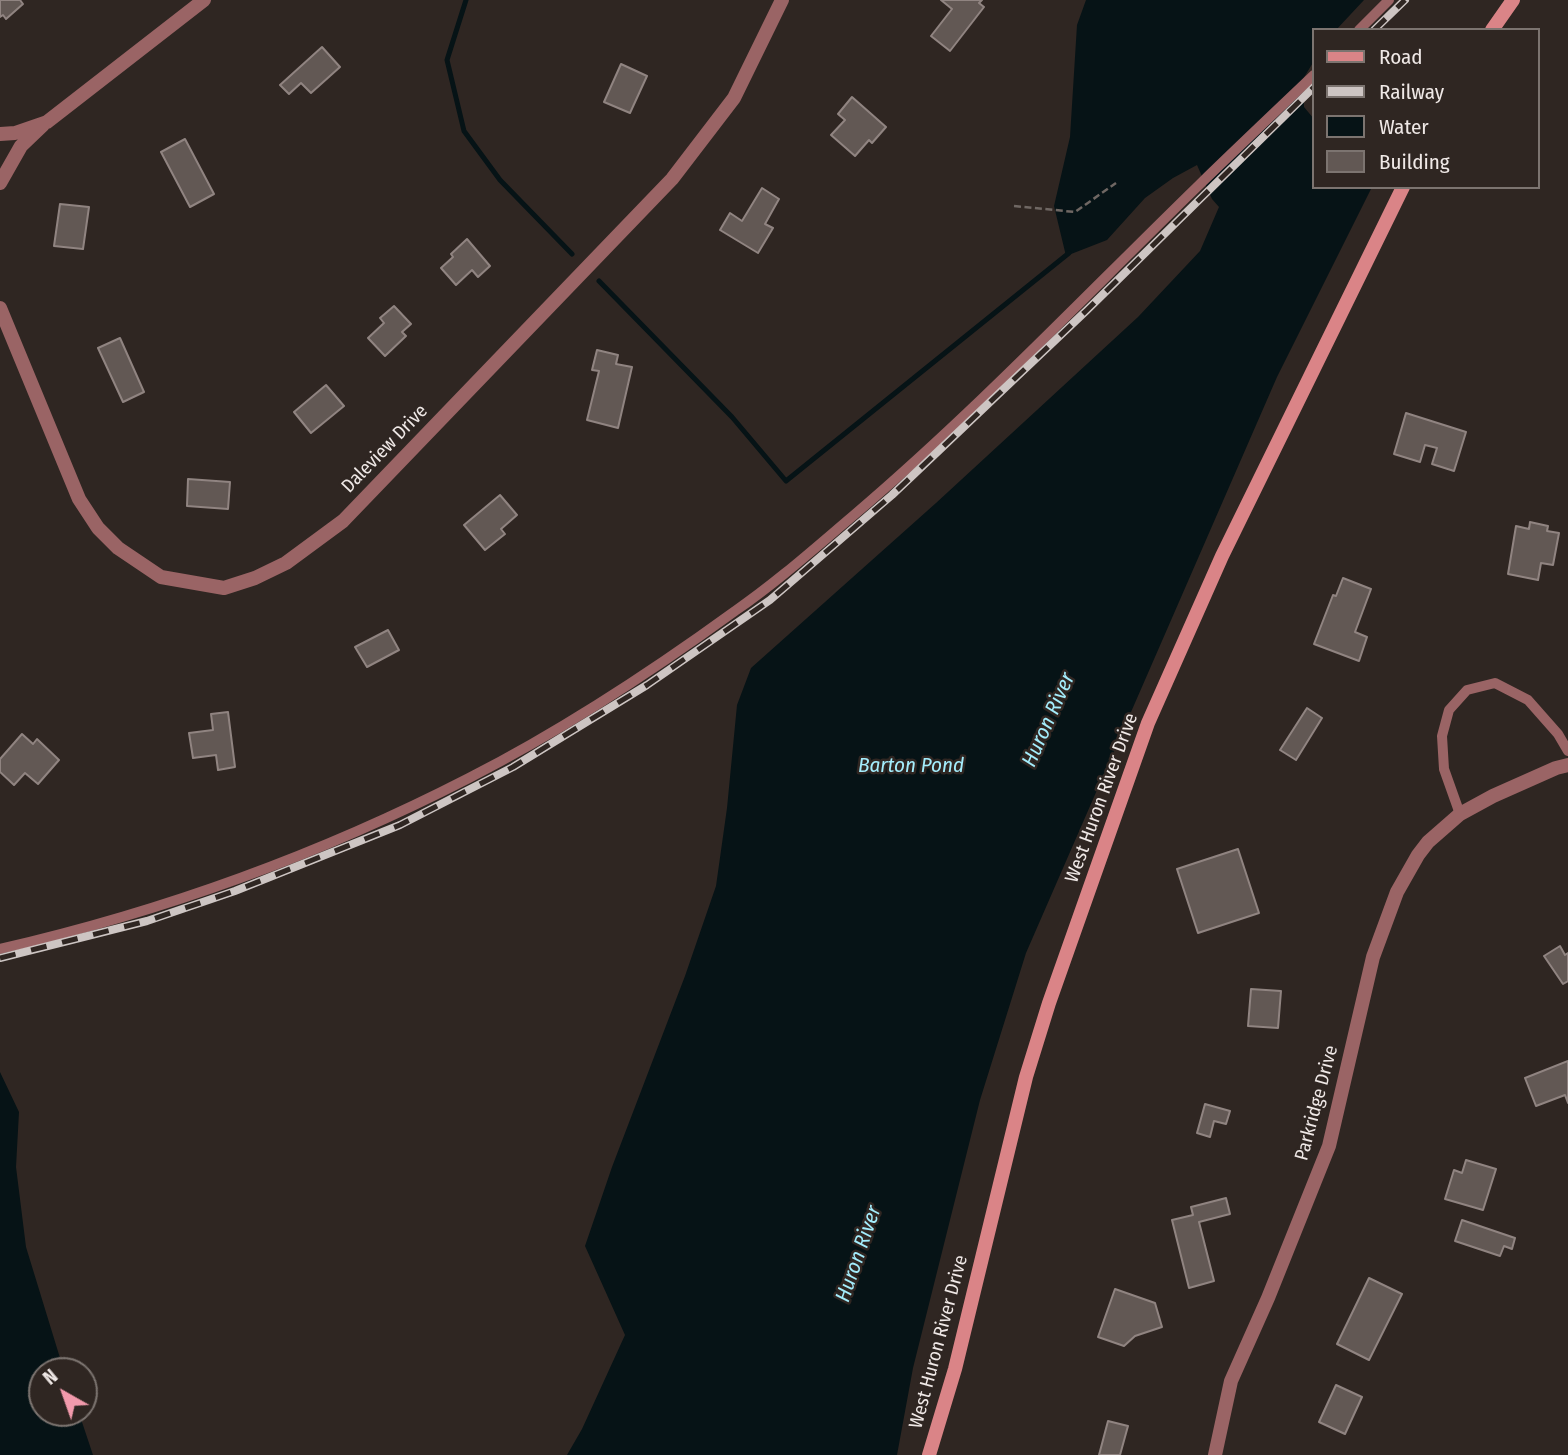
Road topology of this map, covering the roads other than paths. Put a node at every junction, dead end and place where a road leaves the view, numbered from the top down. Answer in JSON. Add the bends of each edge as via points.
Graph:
{"nodes":[{"id":1,"x":204,"y":0,"type":"edge"},
{"id":2,"x":782,"y":0,"type":"edge"},
{"id":3,"x":1389,"y":0,"type":"edge"},
{"id":4,"x":1513,"y":0,"type":"edge"},
{"id":5,"x":1361,"y":28,"type":"edge"},
{"id":6,"x":1493,"y":28,"type":"edge"},
{"id":7,"x":1312,"y":77,"type":"edge"},
{"id":8,"x":47,"y":122,"type":"junction"},
{"id":9,"x":0,"y":134,"type":"edge"},
{"id":10,"x":0,"y":183,"type":"edge"},
{"id":11,"x":1402,"y":189,"type":"edge"},
{"id":12,"x":0,"y":308,"type":"edge"},
{"id":13,"x":1568,"y":751,"type":"edge"},
{"id":14,"x":1568,"y":765,"type":"edge"},
{"id":15,"x":1460,"y":814,"type":"junction"},
{"id":16,"x":0,"y":949,"type":"edge"},
{"id":17,"x":929,"y":1455,"type":"edge"},
{"id":18,"x":1216,"y":1455,"type":"edge"}],
"edges":[{"from":1,"to":8,"type":"street"},
{"from":2,"to":12,"type":"street","name":"Daleview Drive","via":[[734,98],[672,179],[343,520],[286,563],[255,578],[224,588],[161,577],[118,548],[98,528],[79,499]]},
{"from":3,"to":5,"type":"lane"},
{"from":4,"to":6,"type":"street"},
{"from":7,"to":16,"type":"lane","via":[[917,461],[736,611],[580,714],[470,778],[350,834],[234,880],[107,922]]},
{"from":8,"to":9,"type":"street"},
{"from":8,"to":10,"type":"street","via":[[21,146]]},
{"from":11,"to":17,"type":"street","name":"West Huron River Drive","via":[[1222,556],[1148,723],[1026,1077],[955,1369]]},
{"from":13,"to":15,"type":"lane","via":[[1528,700],[1495,682],[1467,690],[1449,710],[1442,736],[1444,769]]},
{"from":14,"to":15,"type":"street","name":"Parkridge Drive"},
{"from":15,"to":18,"type":"street","name":"Parkridge Drive","via":[[1428,842],[1397,891],[1373,957],[1329,1146],[1231,1381]]}]}
